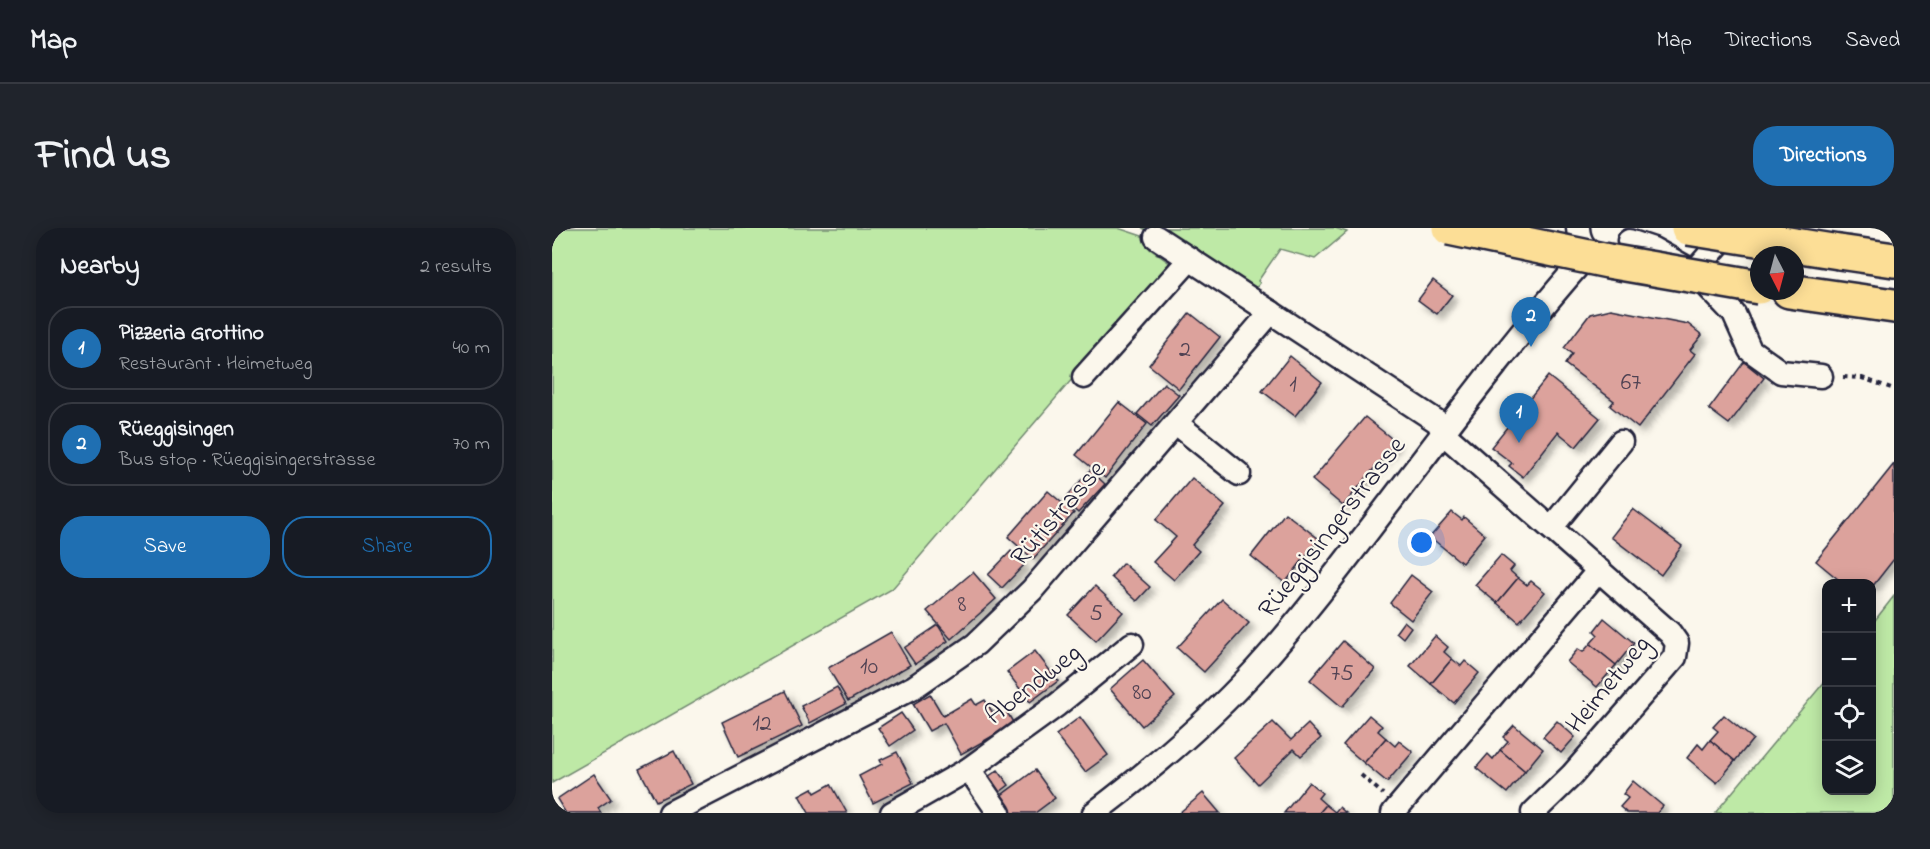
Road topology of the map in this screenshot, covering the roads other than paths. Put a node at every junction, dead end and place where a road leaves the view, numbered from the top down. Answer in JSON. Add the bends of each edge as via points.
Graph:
{"nodes":[{"id":1,"x":1449,"y":228,"type":"edge"},
{"id":2,"x":1578,"y":228,"type":"edge"},
{"id":3,"x":1688,"y":228,"type":"edge"},
{"id":4,"x":1733,"y":228,"type":"edge"},
{"id":5,"x":1630,"y":234,"type":"edge"},
{"id":6,"x":1156,"y":237,"type":"dead end"},
{"id":7,"x":1590,"y":252,"type":"junction"},
{"id":8,"x":1190,"y":259,"type":"junction"},
{"id":9,"x":1894,"y":260,"type":"edge"},
{"id":10,"x":1694,"y":272,"type":"junction"},
{"id":11,"x":1750,"y":285,"type":"edge"},
{"id":12,"x":1804,"y":293,"type":"edge"},
{"id":13,"x":1894,"y":306,"type":"edge"},
{"id":14,"x":1271,"y":312,"type":"junction"},
{"id":15,"x":1821,"y":376,"type":"road end"},
{"id":16,"x":1084,"y":377,"type":"dead end"},
{"id":17,"x":1176,"y":423,"type":"junction"},
{"id":18,"x":1443,"y":433,"type":"junction"},
{"id":19,"x":1621,"y":442,"type":"dead end"},
{"id":20,"x":1239,"y":474,"type":"dead end"},
{"id":21,"x":1551,"y":528,"type":"junction"},
{"id":22,"x":1599,"y":570,"type":"junction"},
{"id":23,"x":1132,"y":644,"type":"dead end"},
{"id":24,"x":969,"y":769,"type":"junction"},
{"id":25,"x":1396,"y":810,"type":"edge"},
{"id":26,"x":670,"y":813,"type":"edge"},
{"id":27,"x":892,"y":813,"type":"edge"},
{"id":28,"x":999,"y":813,"type":"edge"},
{"id":29,"x":1094,"y":813,"type":"edge"},
{"id":30,"x":1533,"y":813,"type":"edge"}],
"edges":[{"from":1,"to":11,"type":"highway","bridge":true},
{"from":2,"to":7,"type":"street","via":[[1579,239]]},
{"from":3,"to":9,"type":"highway","bridge":true},
{"from":4,"to":10,"type":"street"},
{"from":5,"to":7,"type":"street","via":[[1622,250],[1612,255]]},
{"from":5,"to":10,"type":"street"},
{"from":6,"to":8,"type":"street"},
{"from":7,"to":18,"type":"street","name":"Rüeggisingerstrasse","via":[[1555,290]]},
{"from":8,"to":14,"type":"street"},
{"from":8,"to":16,"type":"street"},
{"from":10,"to":15,"type":"street","via":[[1734,314],[1750,350],[1781,372]]},
{"from":12,"to":13,"type":"highway"},
{"from":14,"to":17,"type":"street","name":"Rütistrasse"},
{"from":14,"to":18,"type":"street","via":[[1438,422]]},
{"from":17,"to":20,"type":"street"},
{"from":17,"to":26,"type":"street","name":"Rütistrasse","via":[[1032,590],[976,644],[914,687]]},
{"from":18,"to":21,"type":"street","name":"Heimetweg"},
{"from":18,"to":29,"type":"street","name":"Rüeggisingerstrasse","via":[[1301,619],[1256,670],[1185,738]]},
{"from":19,"to":21,"type":"street"},
{"from":21,"to":22,"type":"street","name":"Heimetweg"},
{"from":22,"to":25,"type":"street"},
{"from":22,"to":30,"type":"street","name":"Heimetweg","via":[[1670,633],[1677,643],[1676,657],[1572,775]]},
{"from":23,"to":24,"type":"street","name":"Abendweg","via":[[1058,705]]},
{"from":24,"to":27,"type":"street","name":"Abendweg"},
{"from":24,"to":28,"type":"street"}]}
